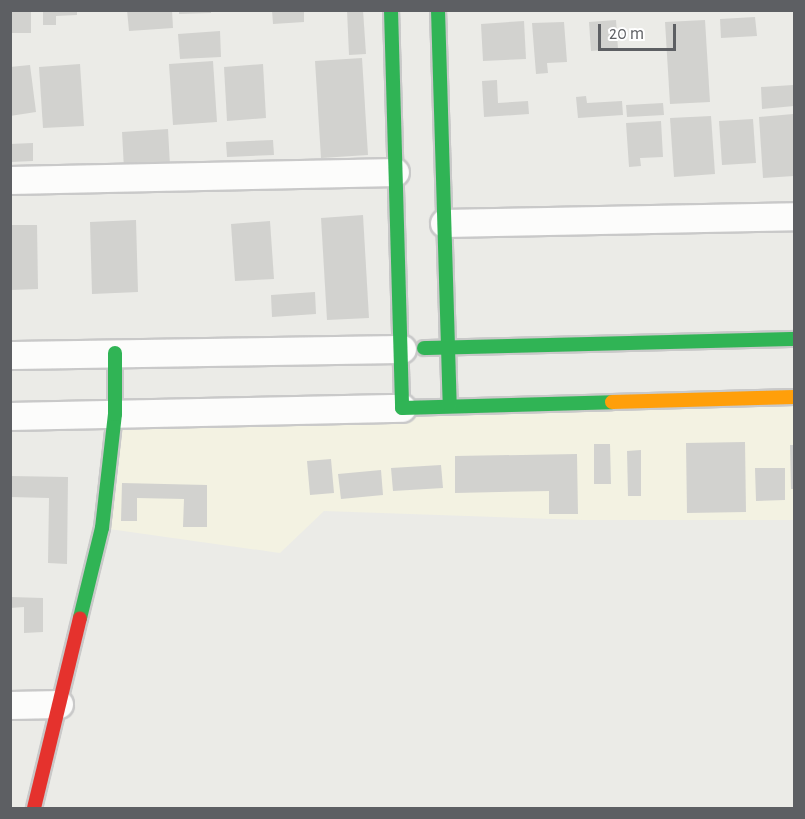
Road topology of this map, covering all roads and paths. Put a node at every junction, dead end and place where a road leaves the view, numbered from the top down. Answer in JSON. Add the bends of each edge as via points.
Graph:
{"nodes":[{"id":1,"x":391,"y":10,"type":"edge"},
{"id":2,"x":438,"y":10,"type":"edge"},
{"id":3,"x":395,"y":172,"type":"junction"},
{"id":4,"x":10,"y":180,"type":"edge"},
{"id":5,"x":795,"y":216,"type":"edge"},
{"id":6,"x":444,"y":223,"type":"junction"},
{"id":7,"x":795,"y":339,"type":"edge"},
{"id":8,"x":446,"y":347,"type":"junction"},
{"id":9,"x":402,"y":349,"type":"junction"},
{"id":10,"x":116,"y":353,"type":"junction"},
{"id":11,"x":10,"y":355,"type":"edge"},
{"id":12,"x":795,"y":397,"type":"edge"},
{"id":13,"x":450,"y":406,"type":"junction"},
{"id":14,"x":402,"y":408,"type":"junction"},
{"id":15,"x":115,"y":414,"type":"junction"},
{"id":16,"x":10,"y":416,"type":"edge"},
{"id":17,"x":59,"y":704,"type":"junction"},
{"id":18,"x":10,"y":705,"type":"edge"},
{"id":19,"x":34,"y":808,"type":"edge"}],
"edges":[{"from":1,"to":3,"type":"street"},
{"from":2,"to":6,"type":"street"},
{"from":3,"to":4,"type":"street"},
{"from":3,"to":9,"type":"street"},
{"from":5,"to":6,"type":"street"},
{"from":6,"to":8,"type":"street"},
{"from":7,"to":8,"type":"street"},
{"from":8,"to":9,"type":"street"},
{"from":8,"to":13,"type":"street"},
{"from":9,"to":10,"type":"street"},
{"from":9,"to":14,"type":"street"},
{"from":10,"to":11,"type":"street"},
{"from":10,"to":15,"type":"street"},
{"from":12,"to":13,"type":"street"},
{"from":13,"to":14,"type":"street"},
{"from":14,"to":15,"type":"street"},
{"from":15,"to":16,"type":"street"},
{"from":15,"to":17,"type":"street","via":[[102,528]]},
{"from":17,"to":18,"type":"street"},
{"from":17,"to":19,"type":"street"}]}
